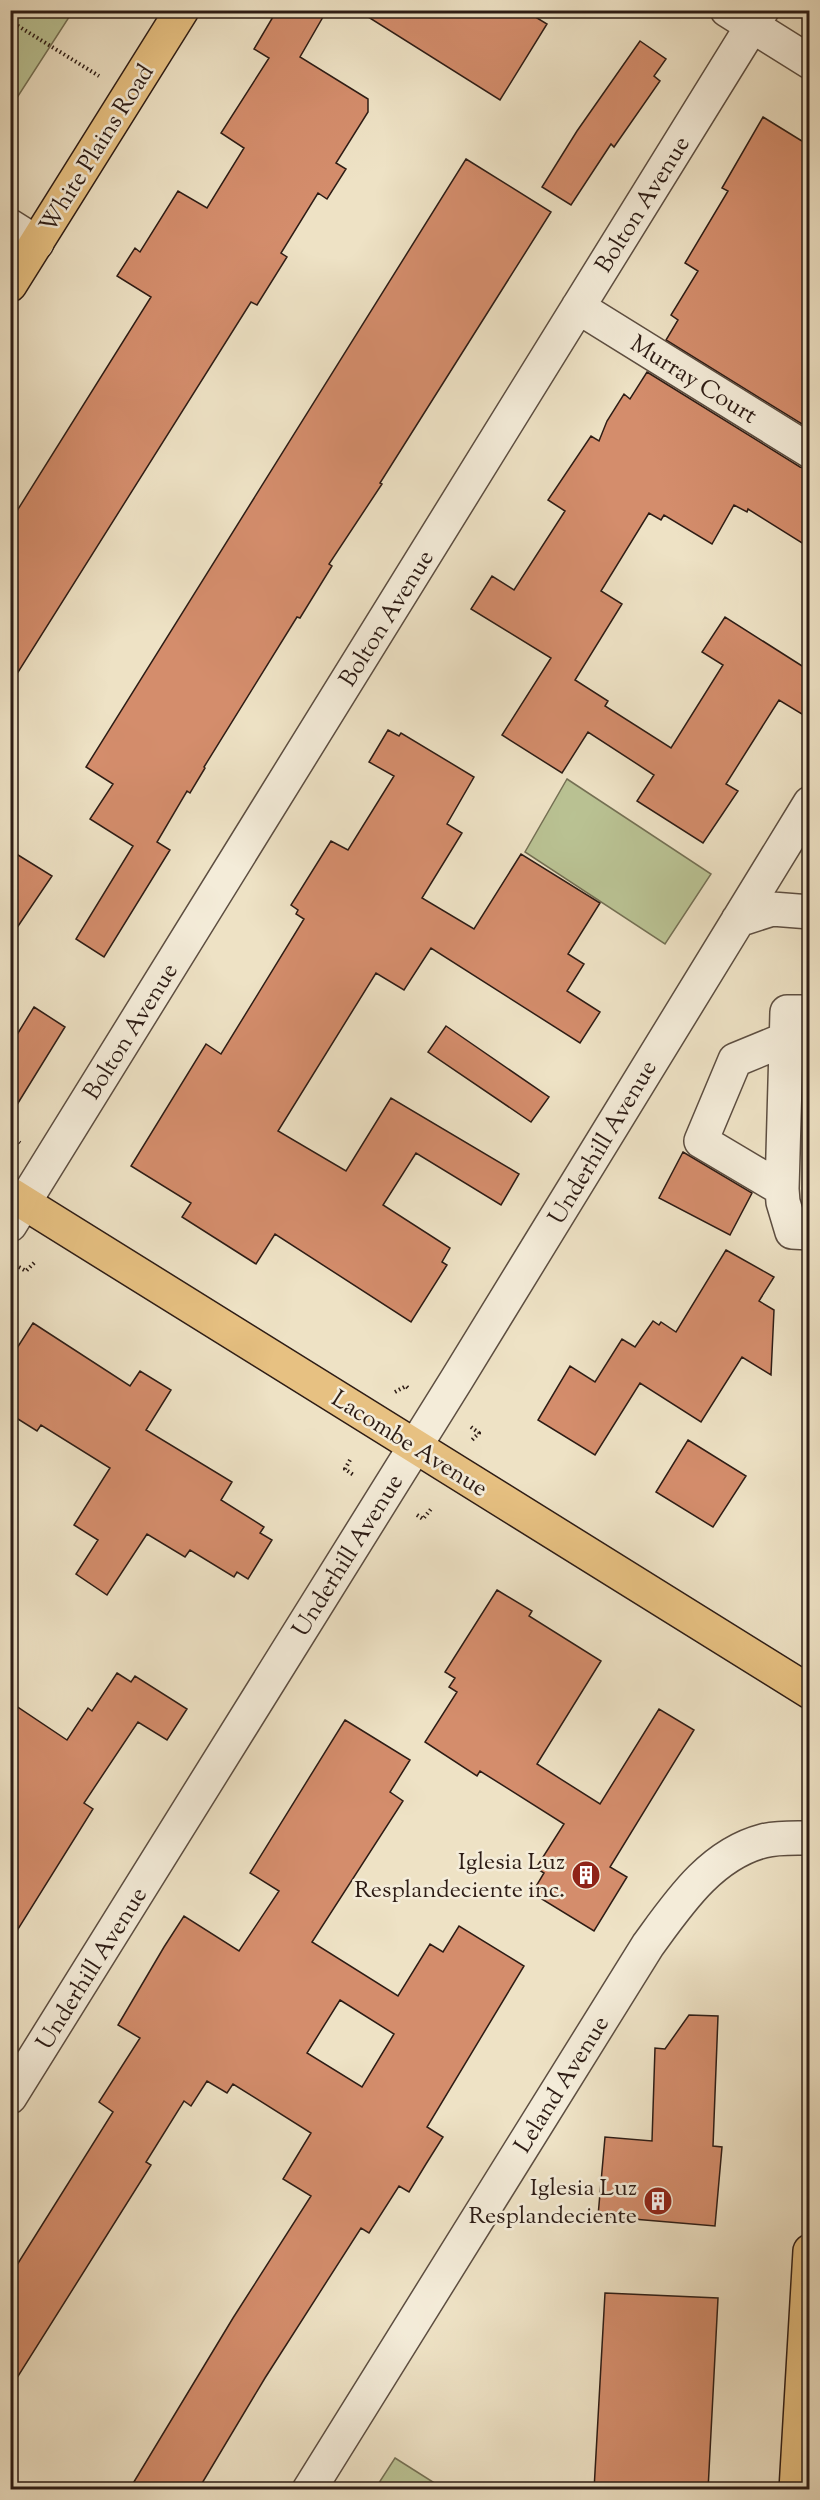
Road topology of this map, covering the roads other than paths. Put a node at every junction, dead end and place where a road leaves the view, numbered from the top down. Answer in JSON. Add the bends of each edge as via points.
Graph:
{"nodes":[{"id":1,"x":182,"y":10,"type":"edge"},
{"id":2,"x":747,"y":16,"type":"edge"},
{"id":3,"x":810,"y":62,"type":"edge"},
{"id":4,"x":24,"y":235,"type":"edge"},
{"id":5,"x":10,"y":285,"type":"edge"},
{"id":6,"x":578,"y":307,"type":"junction"},
{"id":7,"x":810,"y":451,"type":"edge"},
{"id":8,"x":810,"y":803,"type":"edge"},
{"id":9,"x":810,"y":912,"type":"edge"},
{"id":10,"x":738,"y":920,"type":"junction"},
{"id":11,"x":810,"y":1012,"type":"edge"},
{"id":12,"x":786,"y":1039,"type":"junction"},
{"id":13,"x":782,"y":1189,"type":"junction"},
{"id":14,"x":15,"y":1208,"type":"edge"},
{"id":15,"x":810,"y":1233,"type":"edge"},
{"id":16,"x":415,"y":1447,"type":"junction"},
{"id":17,"x":810,"y":1692,"type":"edge"},
{"id":18,"x":810,"y":1838,"type":"edge"},
{"id":19,"x":10,"y":2097,"type":"edge"},
{"id":20,"x":810,"y":2251,"type":"edge"},
{"id":21,"x":806,"y":2349,"type":"edge"},
{"id":22,"x":309,"y":2490,"type":"edge"},
{"id":23,"x":796,"y":2490,"type":"edge"}],
"edges":[{"from":1,"to":4,"type":"main road","name":"White Plains Road"},
{"from":2,"to":3,"type":"street"},
{"from":2,"to":6,"type":"street","name":"Bolton Avenue"},
{"from":4,"to":5,"type":"main road","name":"White Plains Road"},
{"from":6,"to":7,"type":"street","name":"Murray Court"},
{"from":6,"to":14,"type":"street","name":"Bolton Avenue"},
{"from":8,"to":10,"type":"street","name":"Underhill Avenue"},
{"from":9,"to":10,"type":"street","via":[[772,909]]},
{"from":10,"to":16,"type":"street","name":"Underhill Avenue"},
{"from":11,"to":12,"type":"street","via":[[788,1012]]},
{"from":12,"to":13,"type":"street"},
{"from":12,"to":13,"type":"street","via":[[735,1060],[701,1141]]},
{"from":13,"to":15,"type":"street","via":[[792,1232]]},
{"from":14,"to":16,"type":"main road","name":"Lacombe Avenue"},
{"from":16,"to":17,"type":"main road","name":"Lacombe Avenue"},
{"from":16,"to":19,"type":"street","name":"Underhill Avenue"},
{"from":18,"to":22,"type":"street","name":"Leland Avenue","via":[[763,1841],[727,1858],[698,1880],[670,1915]]},
{"from":20,"to":21,"type":"main road"},
{"from":21,"to":23,"type":"main road"}]}
